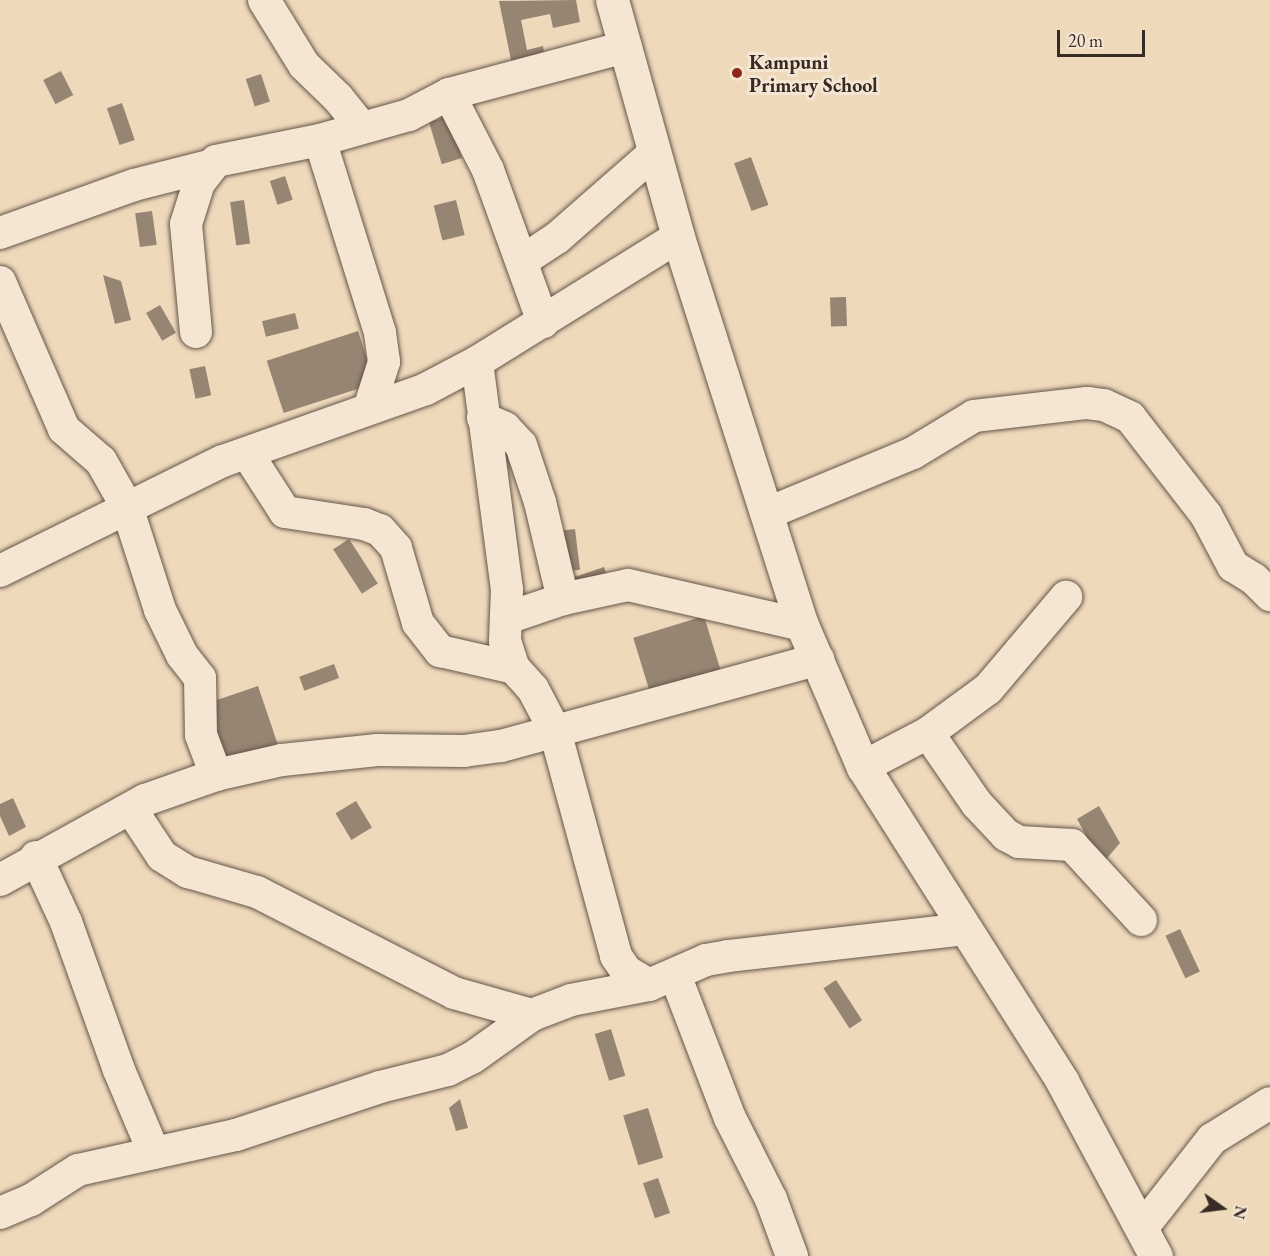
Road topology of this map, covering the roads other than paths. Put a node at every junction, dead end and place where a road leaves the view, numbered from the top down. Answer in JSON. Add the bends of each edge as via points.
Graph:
{"nodes":[{"id":1,"x":264,"y":0,"type":"edge"},
{"id":2,"x":612,"y":0,"type":"edge"},
{"id":3,"x":626,"y":47,"type":"junction"},
{"id":4,"x":449,"y":94,"type":"junction"},
{"id":5,"x":361,"y":126,"type":"junction"},
{"id":6,"x":320,"y":140,"type":"junction"},
{"id":7,"x":654,"y":153,"type":"junction"},
{"id":8,"x":209,"y":166,"type":"junction"},
{"id":9,"x":0,"y":233,"type":"edge"},
{"id":10,"x":678,"y":237,"type":"junction"},
{"id":11,"x":522,"y":261,"type":"junction"},
{"id":12,"x":0,"y":282,"type":"edge"},
{"id":13,"x":543,"y":322,"type":"junction"},
{"id":14,"x":196,"y":332,"type":"dead end"},
{"id":15,"x":477,"y":362,"type":"junction"},
{"id":16,"x":369,"y":409,"type":"junction"},
{"id":17,"x":483,"y":418,"type":"junction"},
{"id":18,"x":247,"y":453,"type":"junction"},
{"id":19,"x":127,"y":507,"type":"junction"},
{"id":20,"x":768,"y":513,"type":"junction"},
{"id":21,"x":0,"y":571,"type":"edge"},
{"id":22,"x":1270,"y":595,"type":"edge"},
{"id":23,"x":1066,"y":597,"type":"dead end"},
{"id":24,"x":563,"y":599,"type":"junction"},
{"id":25,"x":507,"y":618,"type":"junction"},
{"id":26,"x":802,"y":625,"type":"junction"},
{"id":27,"x":819,"y":659,"type":"junction"},
{"id":28,"x":514,"y":668,"type":"junction"},
{"id":29,"x":555,"y":731,"type":"junction"},
{"id":30,"x":928,"y":733,"type":"junction"},
{"id":31,"x":863,"y":767,"type":"junction"},
{"id":32,"x":216,"y":775,"type":"junction"},
{"id":33,"x":131,"y":809,"type":"junction"},
{"id":34,"x":36,"y":857,"type":"junction"},
{"id":35,"x":0,"y":880,"type":"edge"},
{"id":36,"x":1141,"y":920,"type":"dead end"},
{"id":37,"x":964,"y":928,"type":"junction"},
{"id":38,"x":662,"y":980,"type":"junction"},
{"id":39,"x":532,"y":1015,"type":"junction"},
{"id":40,"x":1270,"y":1103,"type":"edge"},
{"id":41,"x":154,"y":1153,"type":"junction"},
{"id":42,"x":0,"y":1213,"type":"edge"},
{"id":43,"x":1143,"y":1227,"type":"junction"},
{"id":44,"x":792,"y":1256,"type":"edge"},
{"id":45,"x":1156,"y":1256,"type":"edge"}],
"edges":[{"from":1,"to":5,"type":"street","via":[[304,65]]},
{"from":2,"to":3,"type":"street"},
{"from":3,"to":4,"type":"street"},
{"from":3,"to":7,"type":"street"},
{"from":4,"to":5,"type":"street","via":[[409,115]]},
{"from":4,"to":11,"type":"street","via":[[488,170]]},
{"from":5,"to":6,"type":"street"},
{"from":6,"to":8,"type":"street","via":[[216,161]]},
{"from":6,"to":16,"type":"street","via":[[380,333],[384,362]]},
{"from":7,"to":10,"type":"street"},
{"from":7,"to":11,"type":"street","via":[[557,237]]},
{"from":8,"to":9,"type":"street","via":[[134,185]]},
{"from":8,"to":14,"type":"street","via":[[186,224]]},
{"from":10,"to":13,"type":"street"},
{"from":10,"to":20,"type":"street"},
{"from":11,"to":13,"type":"street"},
{"from":12,"to":19,"type":"street","via":[[64,429],[100,461]]},
{"from":13,"to":15,"type":"street"},
{"from":15,"to":16,"type":"street","via":[[426,389]]},
{"from":15,"to":17,"type":"street"},
{"from":16,"to":18,"type":"street"},
{"from":17,"to":24,"type":"street","via":[[513,435],[521,445],[540,502]]},
{"from":17,"to":25,"type":"street","via":[[507,589]]},
{"from":18,"to":19,"type":"street"},
{"from":18,"to":28,"type":"street","via":[[285,512],[380,530],[396,548],[418,623],[440,651]]},
{"from":19,"to":21,"type":"street"},
{"from":19,"to":32,"type":"street","via":[[160,610],[182,655],[200,678],[201,735]]},
{"from":20,"to":22,"type":"street","via":[[913,453],[974,416],[1087,403],[1104,405],[1130,417],[1206,515],[1233,566]]},
{"from":20,"to":26,"type":"street"},
{"from":23,"to":30,"type":"street","via":[[987,689]]},
{"from":24,"to":25,"type":"street"},
{"from":24,"to":26,"type":"street","via":[[637,586]]},
{"from":25,"to":28,"type":"street","via":[[505,641]]},
{"from":26,"to":27,"type":"street"},
{"from":27,"to":29,"type":"street"},
{"from":27,"to":31,"type":"street"},
{"from":28,"to":29,"type":"street","via":[[533,689]]},
{"from":29,"to":32,"type":"street","via":[[501,746],[464,751],[377,750],[282,760]]},
{"from":29,"to":38,"type":"street","via":[[616,956],[626,971]]},
{"from":30,"to":31,"type":"street"},
{"from":30,"to":36,"type":"street","via":[[977,804],[1006,835],[1019,842],[1072,845]]},
{"from":31,"to":37,"type":"street"},
{"from":32,"to":33,"type":"street","via":[[145,800]]},
{"from":33,"to":34,"type":"street"},
{"from":33,"to":39,"type":"street","via":[[162,856],[188,872],[257,892],[424,974],[453,993]]},
{"from":34,"to":35,"type":"street"},
{"from":34,"to":41,"type":"street","via":[[66,922],[119,1070]]},
{"from":37,"to":38,"type":"street","via":[[728,956],[706,960]]},
{"from":37,"to":43,"type":"street","via":[[1062,1081]]},
{"from":38,"to":39,"type":"street","via":[[570,1000]]},
{"from":38,"to":44,"type":"street","via":[[771,1199]]},
{"from":39,"to":41,"type":"street","via":[[472,1058],[448,1070],[381,1087],[236,1135]]},
{"from":40,"to":43,"type":"street","via":[[1212,1139]]},
{"from":41,"to":42,"type":"street","via":[[78,1170],[31,1200]]},
{"from":43,"to":45,"type":"street"}]}
